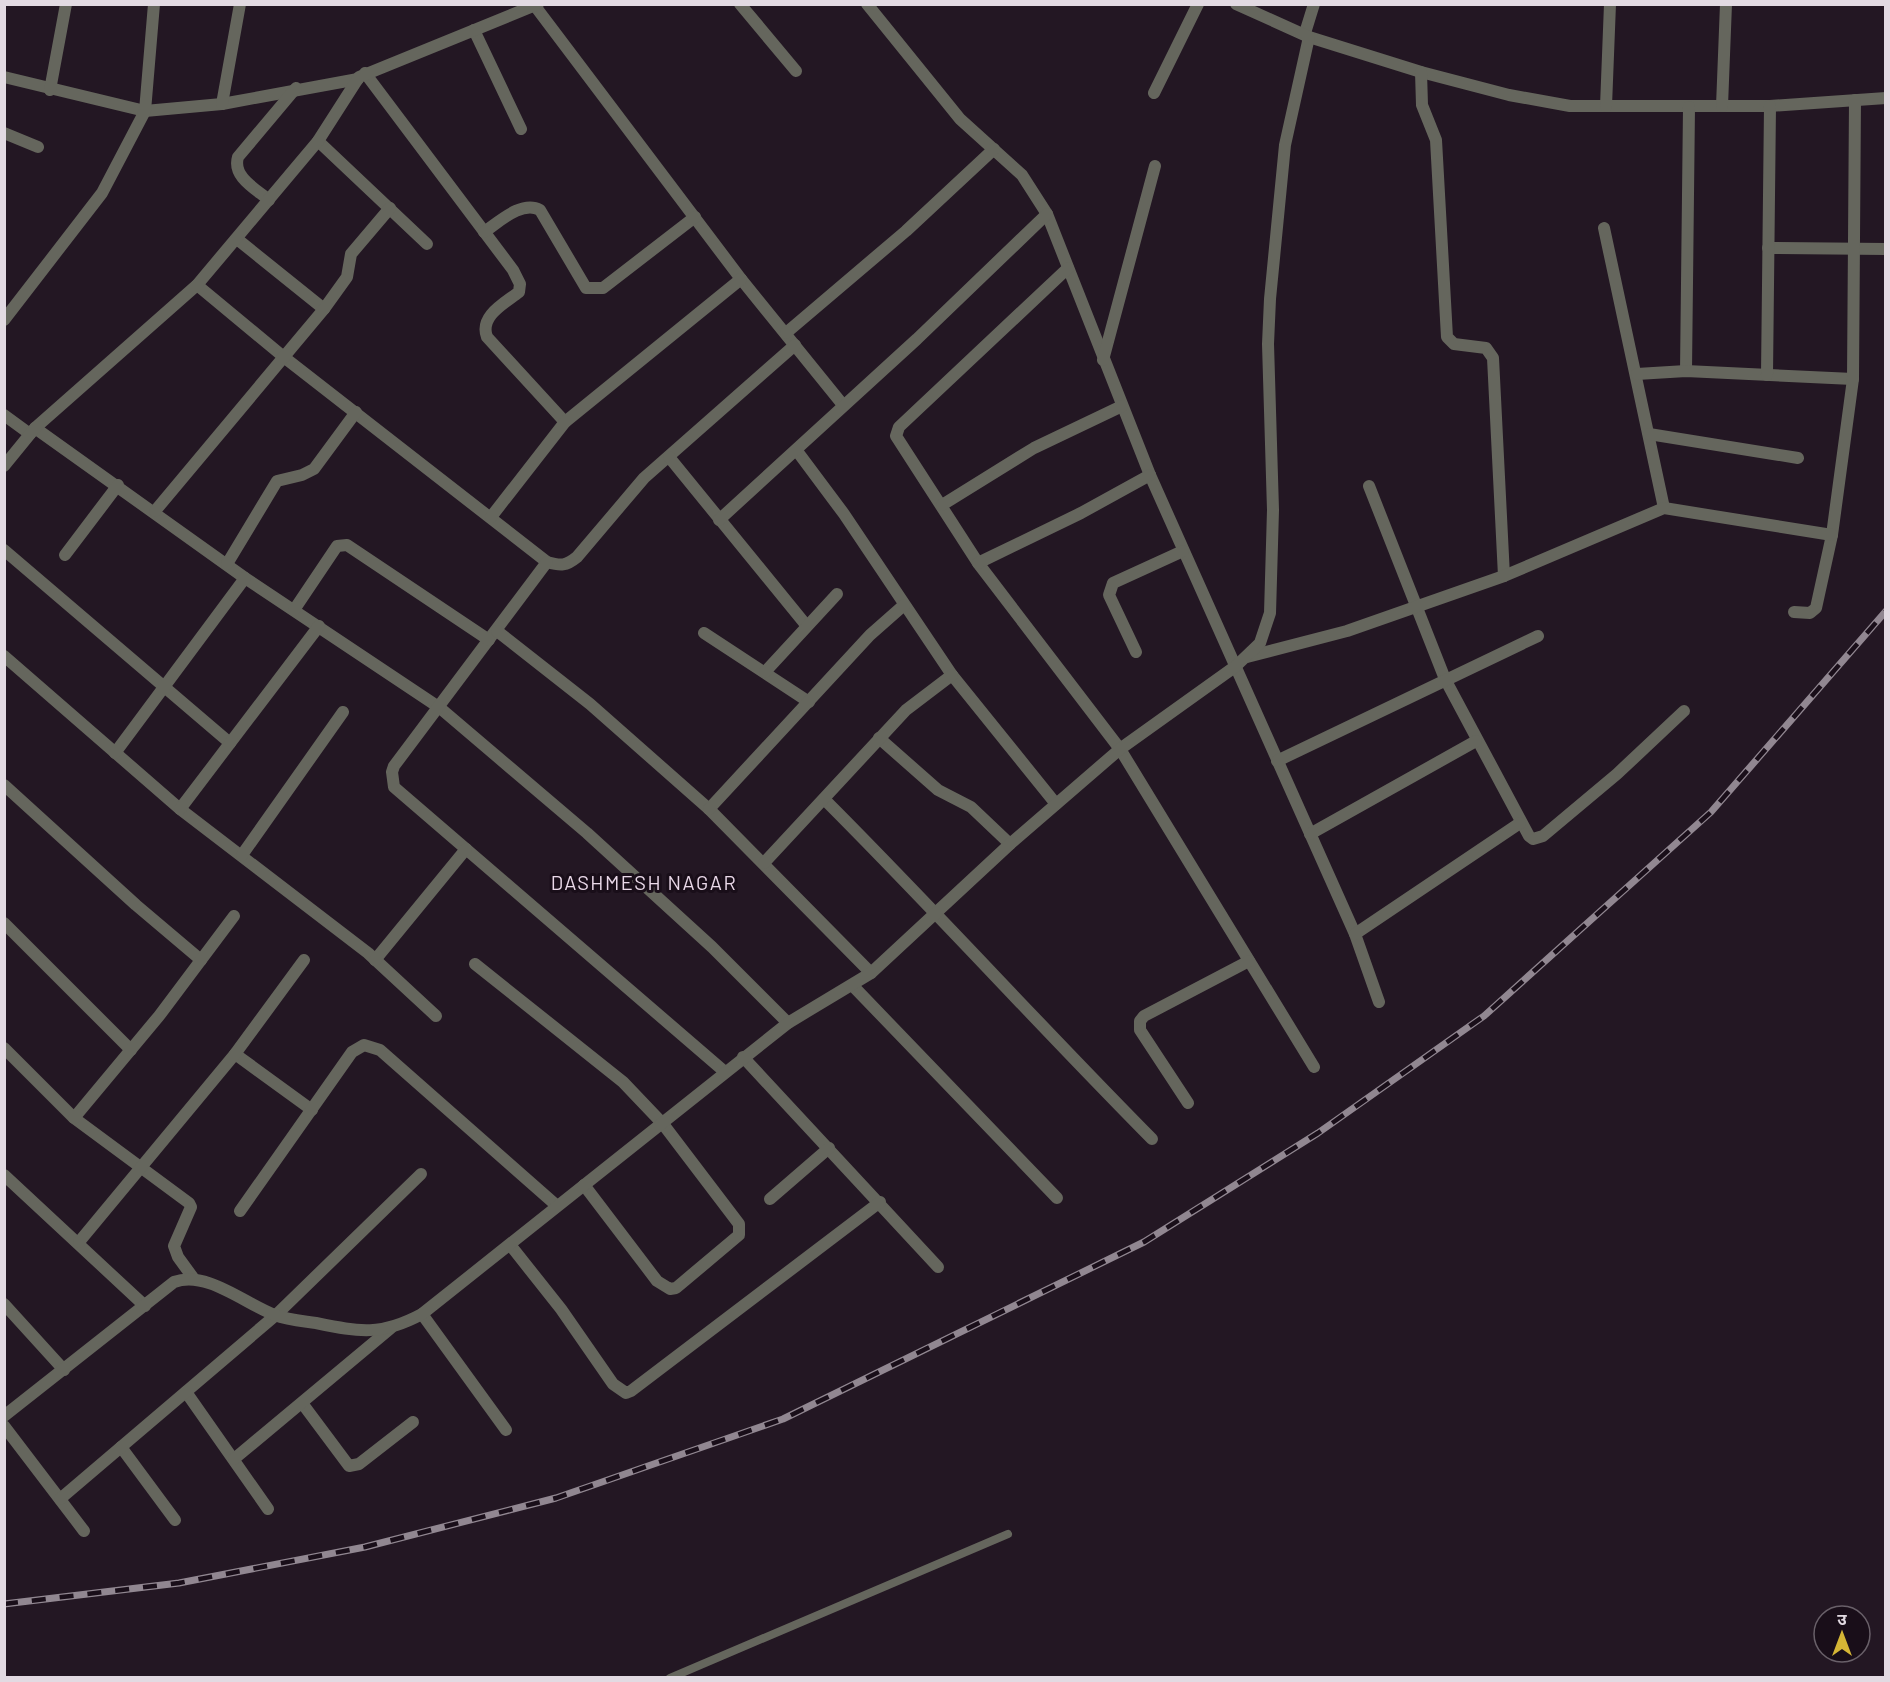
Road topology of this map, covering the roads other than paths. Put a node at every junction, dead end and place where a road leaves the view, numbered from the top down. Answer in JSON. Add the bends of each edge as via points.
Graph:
{"nodes":[{"id":1,"x":66,"y":4,"type":"edge"},
{"id":2,"x":154,"y":4,"type":"edge"},
{"id":3,"x":240,"y":4,"type":"edge"},
{"id":4,"x":740,"y":4,"type":"edge"},
{"id":5,"x":867,"y":4,"type":"edge"},
{"id":6,"x":1198,"y":4,"type":"edge"},
{"id":7,"x":1236,"y":4,"type":"edge"},
{"id":8,"x":1314,"y":4,"type":"edge"},
{"id":9,"x":1610,"y":4,"type":"edge"},
{"id":10,"x":1726,"y":4,"type":"edge"},
{"id":11,"x":537,"y":5,"type":"edge"},
{"id":12,"x":474,"y":30,"type":"junction"},
{"id":13,"x":1307,"y":35,"type":"junction"},
{"id":14,"x":796,"y":71,"type":"dead end"},
{"id":15,"x":1421,"y":72,"type":"junction"},
{"id":16,"x":361,"y":76,"type":"junction"},
{"id":17,"x":4,"y":77,"type":"edge"},
{"id":18,"x":296,"y":88,"type":"junction"},
{"id":19,"x":50,"y":90,"type":"junction"},
{"id":20,"x":1154,"y":93,"type":"dead end"},
{"id":21,"x":1886,"y":98,"type":"edge"},
{"id":22,"x":1855,"y":100,"type":"junction"},
{"id":23,"x":222,"y":104,"type":"junction"},
{"id":24,"x":1606,"y":106,"type":"junction"},
{"id":25,"x":1722,"y":106,"type":"junction"},
{"id":26,"x":1770,"y":106,"type":"junction"},
{"id":27,"x":1689,"y":107,"type":"junction"},
{"id":28,"x":145,"y":111,"type":"junction"},
{"id":29,"x":521,"y":129,"type":"dead end"},
{"id":30,"x":4,"y":133,"type":"edge"},
{"id":31,"x":318,"y":141,"type":"junction"},
{"id":32,"x":38,"y":147,"type":"dead end"},
{"id":33,"x":994,"y":150,"type":"junction"},
{"id":34,"x":1155,"y":166,"type":"dead end"},
{"id":35,"x":269,"y":200,"type":"junction"},
{"id":36,"x":390,"y":208,"type":"junction"},
{"id":37,"x":1047,"y":214,"type":"junction"},
{"id":38,"x":695,"y":217,"type":"junction"},
{"id":39,"x":1604,"y":228,"type":"dead end"},
{"id":40,"x":484,"y":232,"type":"junction"},
{"id":41,"x":237,"y":239,"type":"junction"},
{"id":42,"x":427,"y":244,"type":"dead end"},
{"id":43,"x":1768,"y":248,"type":"junction"},
{"id":44,"x":1854,"y":249,"type":"junction"},
{"id":45,"x":1886,"y":249,"type":"edge"},
{"id":46,"x":1068,"y":268,"type":"junction"},
{"id":47,"x":741,"y":279,"type":"junction"},
{"id":48,"x":197,"y":285,"type":"junction"},
{"id":49,"x":324,"y":309,"type":"junction"},
{"id":50,"x":4,"y":320,"type":"edge"},
{"id":51,"x":786,"y":333,"type":"junction"},
{"id":52,"x":795,"y":345,"type":"junction"},
{"id":53,"x":285,"y":358,"type":"junction"},
{"id":54,"x":1103,"y":360,"type":"junction"},
{"id":55,"x":1686,"y":372,"type":"junction"},
{"id":56,"x":1637,"y":374,"type":"junction"},
{"id":57,"x":1767,"y":375,"type":"junction"},
{"id":58,"x":1853,"y":379,"type":"junction"},
{"id":59,"x":843,"y":405,"type":"junction"},
{"id":60,"x":1122,"y":406,"type":"junction"},
{"id":61,"x":356,"y":412,"type":"junction"},
{"id":62,"x":4,"y":415,"type":"edge"},
{"id":63,"x":565,"y":422,"type":"junction"},
{"id":64,"x":33,"y":431,"type":"junction"},
{"id":65,"x":1649,"y":434,"type":"junction"},
{"id":66,"x":797,"y":451,"type":"junction"},
{"id":67,"x":669,"y":457,"type":"junction"},
{"id":68,"x":1798,"y":458,"type":"dead end"},
{"id":69,"x":4,"y":466,"type":"edge"},
{"id":70,"x":1150,"y":475,"type":"junction"},
{"id":71,"x":118,"y":485,"type":"junction"},
{"id":72,"x":1369,"y":486,"type":"dead end"},
{"id":73,"x":942,"y":505,"type":"junction"},
{"id":74,"x":1664,"y":508,"type":"junction"},
{"id":75,"x":155,"y":511,"type":"junction"},
{"id":76,"x":491,"y":517,"type":"junction"},
{"id":77,"x":719,"y":520,"type":"junction"},
{"id":78,"x":1832,"y":535,"type":"junction"},
{"id":79,"x":4,"y":550,"type":"edge"},
{"id":80,"x":1183,"y":551,"type":"junction"},
{"id":81,"x":65,"y":555,"type":"dead end"},
{"id":82,"x":547,"y":562,"type":"junction"},
{"id":83,"x":978,"y":563,"type":"junction"},
{"id":84,"x":226,"y":564,"type":"junction"},
{"id":85,"x":1504,"y":576,"type":"junction"},
{"id":86,"x":245,"y":578,"type":"junction"},
{"id":87,"x":837,"y":594,"type":"dead end"},
{"id":88,"x":904,"y":605,"type":"junction"},
{"id":89,"x":1416,"y":606,"type":"junction"},
{"id":90,"x":294,"y":610,"type":"junction"},
{"id":91,"x":1794,"y":612,"type":"dead end"},
{"id":92,"x":806,"y":625,"type":"junction"},
{"id":93,"x":320,"y":626,"type":"junction"},
{"id":94,"x":704,"y":633,"type":"dead end"},
{"id":95,"x":493,"y":635,"type":"junction"},
{"id":96,"x":1538,"y":636,"type":"dead end"},
{"id":97,"x":1136,"y":652,"type":"dead end"},
{"id":98,"x":4,"y":656,"type":"edge"},
{"id":99,"x":1247,"y":657,"type":"junction"},
{"id":100,"x":1236,"y":666,"type":"junction"},
{"id":101,"x":765,"y":672,"type":"junction"},
{"id":102,"x":952,"y":675,"type":"junction"},
{"id":103,"x":1445,"y":679,"type":"junction"},
{"id":104,"x":162,"y":687,"type":"junction"},
{"id":105,"x":809,"y":702,"type":"junction"},
{"id":106,"x":440,"y":708,"type":"junction"},
{"id":107,"x":1684,"y":711,"type":"dead end"},
{"id":108,"x":343,"y":712,"type":"dead end"},
{"id":109,"x":879,"y":738,"type":"junction"},
{"id":110,"x":1476,"y":741,"type":"junction"},
{"id":111,"x":230,"y":743,"type":"junction"},
{"id":112,"x":1120,"y":749,"type":"junction"},
{"id":113,"x":115,"y":753,"type":"junction"},
{"id":114,"x":1277,"y":761,"type":"junction"},
{"id":115,"x":4,"y":785,"type":"edge"},
{"id":116,"x":824,"y":799,"type":"junction"},
{"id":117,"x":1056,"y":804,"type":"junction"},
{"id":118,"x":709,"y":808,"type":"junction"},
{"id":119,"x":180,"y":809,"type":"junction"},
{"id":120,"x":1520,"y":823,"type":"junction"},
{"id":121,"x":1310,"y":834,"type":"junction"},
{"id":122,"x":1010,"y":844,"type":"junction"},
{"id":123,"x":466,"y":849,"type":"junction"},
{"id":124,"x":242,"y":855,"type":"junction"},
{"id":125,"x":764,"y":863,"type":"junction"},
{"id":126,"x":938,"y":913,"type":"junction"},
{"id":127,"x":234,"y":916,"type":"dead end"},
{"id":128,"x":4,"y":923,"type":"edge"},
{"id":129,"x":1355,"y":934,"type":"junction"},
{"id":130,"x":201,"y":960,"type":"junction"},
{"id":131,"x":304,"y":960,"type":"dead end"},
{"id":132,"x":375,"y":960,"type":"junction"},
{"id":133,"x":1249,"y":961,"type":"junction"},
{"id":134,"x":475,"y":964,"type":"dead end"},
{"id":135,"x":871,"y":973,"type":"junction"},
{"id":136,"x":853,"y":986,"type":"junction"},
{"id":137,"x":1379,"y":1002,"type":"dead end"},
{"id":138,"x":436,"y":1016,"type":"dead end"},
{"id":139,"x":788,"y":1023,"type":"junction"},
{"id":140,"x":4,"y":1048,"type":"edge"},
{"id":141,"x":131,"y":1050,"type":"junction"},
{"id":142,"x":235,"y":1054,"type":"junction"},
{"id":143,"x":743,"y":1057,"type":"junction"},
{"id":144,"x":1314,"y":1067,"type":"dead end"},
{"id":145,"x":725,"y":1072,"type":"junction"},
{"id":146,"x":1188,"y":1103,"type":"dead end"},
{"id":147,"x":312,"y":1110,"type":"junction"},
{"id":148,"x":74,"y":1118,"type":"junction"},
{"id":149,"x":663,"y":1124,"type":"junction"},
{"id":150,"x":1152,"y":1138,"type":"dead end"},
{"id":151,"x":830,"y":1148,"type":"junction"},
{"id":152,"x":142,"y":1168,"type":"junction"},
{"id":153,"x":421,"y":1174,"type":"dead end"},
{"id":154,"x":4,"y":1175,"type":"edge"},
{"id":155,"x":584,"y":1185,"type":"junction"},
{"id":156,"x":1057,"y":1198,"type":"dead end"},
{"id":157,"x":770,"y":1199,"type":"dead end"},
{"id":158,"x":880,"y":1202,"type":"junction"},
{"id":159,"x":556,"y":1205,"type":"junction"},
{"id":160,"x":240,"y":1211,"type":"dead end"},
{"id":161,"x":79,"y":1242,"type":"junction"},
{"id":162,"x":511,"y":1246,"type":"junction"},
{"id":163,"x":938,"y":1267,"type":"dead end"},
{"id":164,"x":194,"y":1279,"type":"junction"},
{"id":165,"x":4,"y":1304,"type":"edge"},
{"id":166,"x":145,"y":1306,"type":"junction"},
{"id":167,"x":422,"y":1314,"type":"junction"},
{"id":168,"x":276,"y":1316,"type":"junction"},
{"id":169,"x":391,"y":1328,"type":"junction"},
{"id":170,"x":64,"y":1370,"type":"junction"},
{"id":171,"x":186,"y":1392,"type":"junction"},
{"id":172,"x":302,"y":1403,"type":"junction"},
{"id":173,"x":4,"y":1416,"type":"edge"},
{"id":174,"x":413,"y":1422,"type":"dead end"},
{"id":175,"x":4,"y":1426,"type":"edge"},
{"id":176,"x":506,"y":1430,"type":"dead end"},
{"id":177,"x":121,"y":1447,"type":"junction"},
{"id":178,"x":234,"y":1459,"type":"junction"},
{"id":179,"x":60,"y":1499,"type":"junction"},
{"id":180,"x":268,"y":1509,"type":"dead end"},
{"id":181,"x":175,"y":1520,"type":"dead end"},
{"id":182,"x":84,"y":1531,"type":"dead end"},
{"id":183,"x":1008,"y":1534,"type":"dead end"},
{"id":184,"x":670,"y":1677,"type":"edge"}],
"edges":[{"from":1,"to":19,"type":"street"},
{"from":2,"to":28,"type":"street"},
{"from":3,"to":23,"type":"street"},
{"from":4,"to":14,"type":"street"},
{"from":5,"to":33,"type":"street","via":[[960,119]]},
{"from":6,"to":20,"type":"street"},
{"from":7,"to":13,"type":"street"},
{"from":8,"to":13,"type":"street"},
{"from":9,"to":24,"type":"street"},
{"from":10,"to":25,"type":"street"},
{"from":11,"to":12,"type":"street"},
{"from":11,"to":38,"type":"street"},
{"from":12,"to":16,"type":"street"},
{"from":12,"to":29,"type":"street"},
{"from":13,"to":15,"type":"street"},
{"from":13,"to":99,"type":"street","via":[[1285,145],[1270,299],[1270,613],[1260,643]]},
{"from":15,"to":24,"type":"street","via":[[1544,103]]},
{"from":15,"to":85,"type":"street","via":[[1422,105],[1436,140],[1447,337],[1454,344],[1486,348],[1493,358]]},
{"from":16,"to":18,"type":"street"},
{"from":16,"to":31,"type":"street"},
{"from":16,"to":40,"type":"street"},
{"from":17,"to":19,"type":"street"},
{"from":18,"to":23,"type":"street"},
{"from":18,"to":35,"type":"street","via":[[236,164],[239,175]]},
{"from":19,"to":28,"type":"street"},
{"from":21,"to":22,"type":"street"},
{"from":22,"to":26,"type":"street"},
{"from":22,"to":44,"type":"street"},
{"from":23,"to":28,"type":"street"},
{"from":24,"to":27,"type":"street"},
{"from":25,"to":26,"type":"street"},
{"from":25,"to":27,"type":"street"},
{"from":26,"to":43,"type":"street"},
{"from":27,"to":55,"type":"street"},
{"from":28,"to":50,"type":"street","via":[[102,193]]},
{"from":30,"to":32,"type":"street"},
{"from":31,"to":35,"type":"street"},
{"from":31,"to":36,"type":"street"},
{"from":33,"to":37,"type":"street","via":[[1022,175]]},
{"from":33,"to":51,"type":"street"},
{"from":34,"to":54,"type":"street"},
{"from":35,"to":41,"type":"street"},
{"from":36,"to":42,"type":"street"},
{"from":36,"to":49,"type":"street","via":[[351,254],[347,277]]},
{"from":37,"to":46,"type":"street"},
{"from":37,"to":59,"type":"street"},
{"from":38,"to":40,"type":"street","via":[[596,290],[586,288],[540,210],[524,207]]},
{"from":38,"to":47,"type":"street"},
{"from":39,"to":56,"type":"street"},
{"from":40,"to":63,"type":"street","via":[[520,284],[519,292],[488,318],[487,337]]},
{"from":41,"to":48,"type":"street"},
{"from":41,"to":49,"type":"street"},
{"from":43,"to":44,"type":"street"},
{"from":43,"to":57,"type":"street"},
{"from":44,"to":45,"type":"street"},
{"from":44,"to":58,"type":"street"},
{"from":46,"to":54,"type":"street"},
{"from":46,"to":73,"type":"street","via":[[899,427],[898,442]]},
{"from":47,"to":51,"type":"street"},
{"from":47,"to":63,"type":"street"},
{"from":48,"to":53,"type":"street"},
{"from":48,"to":64,"type":"street"},
{"from":49,"to":53,"type":"street"},
{"from":51,"to":52,"type":"street"},
{"from":52,"to":59,"type":"street"},
{"from":52,"to":67,"type":"street"},
{"from":53,"to":61,"type":"street"},
{"from":53,"to":75,"type":"street"},
{"from":54,"to":60,"type":"street"},
{"from":55,"to":56,"type":"street"},
{"from":55,"to":57,"type":"street"},
{"from":56,"to":65,"type":"street"},
{"from":57,"to":58,"type":"street"},
{"from":58,"to":78,"type":"street"},
{"from":59,"to":66,"type":"street"},
{"from":60,"to":70,"type":"street"},
{"from":60,"to":73,"type":"street","via":[[1034,448]]},
{"from":61,"to":76,"type":"street"},
{"from":61,"to":84,"type":"street","via":[[314,469],[277,481]]},
{"from":62,"to":64,"type":"street"},
{"from":63,"to":76,"type":"street"},
{"from":64,"to":69,"type":"street"},
{"from":64,"to":71,"type":"street"},
{"from":65,"to":68,"type":"street"},
{"from":65,"to":74,"type":"street"},
{"from":66,"to":77,"type":"street"},
{"from":66,"to":88,"type":"street"},
{"from":67,"to":77,"type":"street"},
{"from":67,"to":82,"type":"street","via":[[626,497],[577,557],[560,566]]},
{"from":70,"to":80,"type":"street"},
{"from":70,"to":83,"type":"street"},
{"from":71,"to":75,"type":"street"},
{"from":71,"to":81,"type":"street"},
{"from":72,"to":89,"type":"street"},
{"from":73,"to":83,"type":"street"},
{"from":74,"to":78,"type":"street"},
{"from":74,"to":85,"type":"street"},
{"from":75,"to":84,"type":"street"},
{"from":76,"to":82,"type":"street"},
{"from":77,"to":92,"type":"street"},
{"from":78,"to":91,"type":"street","via":[[1816,608],[1810,613]]},
{"from":79,"to":104,"type":"street"},
{"from":80,"to":97,"type":"street","via":[[1109,586],[1108,595]]},
{"from":80,"to":100,"type":"street"},
{"from":82,"to":95,"type":"street"},
{"from":83,"to":112,"type":"street"},
{"from":84,"to":86,"type":"street"},
{"from":85,"to":89,"type":"street"},
{"from":86,"to":90,"type":"street"},
{"from":86,"to":104,"type":"street"},
{"from":87,"to":92,"type":"street"},
{"from":88,"to":102,"type":"street"},
{"from":88,"to":105,"type":"street","via":[[870,635]]},
{"from":89,"to":99,"type":"street","via":[[1347,631]]},
{"from":89,"to":103,"type":"street"},
{"from":90,"to":93,"type":"street"},
{"from":90,"to":95,"type":"street","via":[[337,546],[347,545]]},
{"from":92,"to":101,"type":"street"},
{"from":93,"to":106,"type":"street"},
{"from":93,"to":111,"type":"street"},
{"from":94,"to":101,"type":"street"},
{"from":95,"to":106,"type":"street"},
{"from":95,"to":118,"type":"street","via":[[590,704]]},
{"from":96,"to":103,"type":"street"},
{"from":98,"to":113,"type":"street"},
{"from":99,"to":100,"type":"street"},
{"from":100,"to":112,"type":"street"},
{"from":100,"to":114,"type":"street"},
{"from":101,"to":105,"type":"street"},
{"from":102,"to":109,"type":"street","via":[[918,699]]},
{"from":102,"to":117,"type":"street"},
{"from":103,"to":110,"type":"street"},
{"from":103,"to":114,"type":"street"},
{"from":104,"to":111,"type":"street"},
{"from":104,"to":113,"type":"street"},
{"from":105,"to":118,"type":"street"},
{"from":106,"to":123,"type":"street","via":[[394,766],[392,779],[394,787]]},
{"from":106,"to":139,"type":"street","via":[[570,818],[712,947]]},
{"from":107,"to":120,"type":"street","via":[[1543,836],[1529,836]]},
{"from":108,"to":124,"type":"street"},
{"from":109,"to":116,"type":"street"},
{"from":109,"to":122,"type":"street","via":[[938,790],[971,807]]},
{"from":110,"to":120,"type":"street"},
{"from":110,"to":121,"type":"street"},
{"from":111,"to":119,"type":"street"},
{"from":112,"to":117,"type":"street"},
{"from":112,"to":133,"type":"street"},
{"from":113,"to":119,"type":"street"},
{"from":114,"to":121,"type":"street"},
{"from":115,"to":130,"type":"street"},
{"from":116,"to":125,"type":"street"},
{"from":116,"to":126,"type":"street"},
{"from":117,"to":122,"type":"street"},
{"from":118,"to":125,"type":"street"},
{"from":119,"to":124,"type":"street"},
{"from":120,"to":129,"type":"street"},
{"from":121,"to":129,"type":"street"},
{"from":122,"to":126,"type":"street"},
{"from":123,"to":132,"type":"street"},
{"from":123,"to":145,"type":"street"},
{"from":124,"to":132,"type":"street"},
{"from":125,"to":135,"type":"street"},
{"from":126,"to":135,"type":"street"},
{"from":126,"to":150,"type":"street","via":[[1066,1052]]},
{"from":127,"to":130,"type":"street"},
{"from":128,"to":141,"type":"street"},
{"from":129,"to":137,"type":"street"},
{"from":130,"to":141,"type":"street"},
{"from":131,"to":142,"type":"street"},
{"from":132,"to":138,"type":"street"},
{"from":133,"to":144,"type":"street"},
{"from":133,"to":146,"type":"street","via":[[1140,1021],[1140,1030]]},
{"from":134,"to":149,"type":"street","via":[[606,1066]]},
{"from":135,"to":136,"type":"street"},
{"from":136,"to":139,"type":"street"},
{"from":136,"to":156,"type":"street"},
{"from":139,"to":143,"type":"street"},
{"from":140,"to":148,"type":"street"},
{"from":141,"to":148,"type":"street"},
{"from":142,"to":147,"type":"street"},
{"from":142,"to":152,"type":"street"},
{"from":143,"to":145,"type":"street"},
{"from":143,"to":151,"type":"street"},
{"from":145,"to":149,"type":"street"},
{"from":147,"to":159,"type":"street","via":[[352,1052],[364,1045],[372,1046]]},
{"from":147,"to":160,"type":"street"},
{"from":148,"to":152,"type":"street"},
{"from":149,"to":155,"type":"street"},
{"from":149,"to":155,"type":"street","via":[[740,1229],[736,1239],[676,1288],[670,1289],[657,1281]]},
{"from":151,"to":157,"type":"street"},
{"from":151,"to":158,"type":"street"},
{"from":152,"to":161,"type":"street"},
{"from":152,"to":164,"type":"street","via":[[191,1207],[174,1246]]},
{"from":153,"to":168,"type":"street"},
{"from":154,"to":161,"type":"street"},
{"from":155,"to":159,"type":"street"},
{"from":158,"to":162,"type":"street","via":[[626,1393],[613,1384]]},
{"from":158,"to":163,"type":"street"},
{"from":159,"to":162,"type":"street"},
{"from":161,"to":166,"type":"street"},
{"from":162,"to":167,"type":"street"},
{"from":164,"to":166,"type":"street","via":[[174,1282]]},
{"from":164,"to":168,"type":"street"},
{"from":165,"to":170,"type":"street"},
{"from":166,"to":170,"type":"street"},
{"from":167,"to":169,"type":"street"},
{"from":167,"to":176,"type":"street"},
{"from":168,"to":169,"type":"street","via":[[355,1331]]},
{"from":168,"to":171,"type":"street"},
{"from":169,"to":172,"type":"street"},
{"from":170,"to":173,"type":"street"},
{"from":171,"to":177,"type":"street"},
{"from":171,"to":178,"type":"street"},
{"from":172,"to":174,"type":"street","via":[[349,1466],[359,1464]]},
{"from":172,"to":178,"type":"street"},
{"from":175,"to":179,"type":"street"},
{"from":177,"to":179,"type":"street"},
{"from":177,"to":181,"type":"street"},
{"from":178,"to":180,"type":"street"},
{"from":179,"to":182,"type":"street"},
{"from":183,"to":184,"type":"lane"}]}
